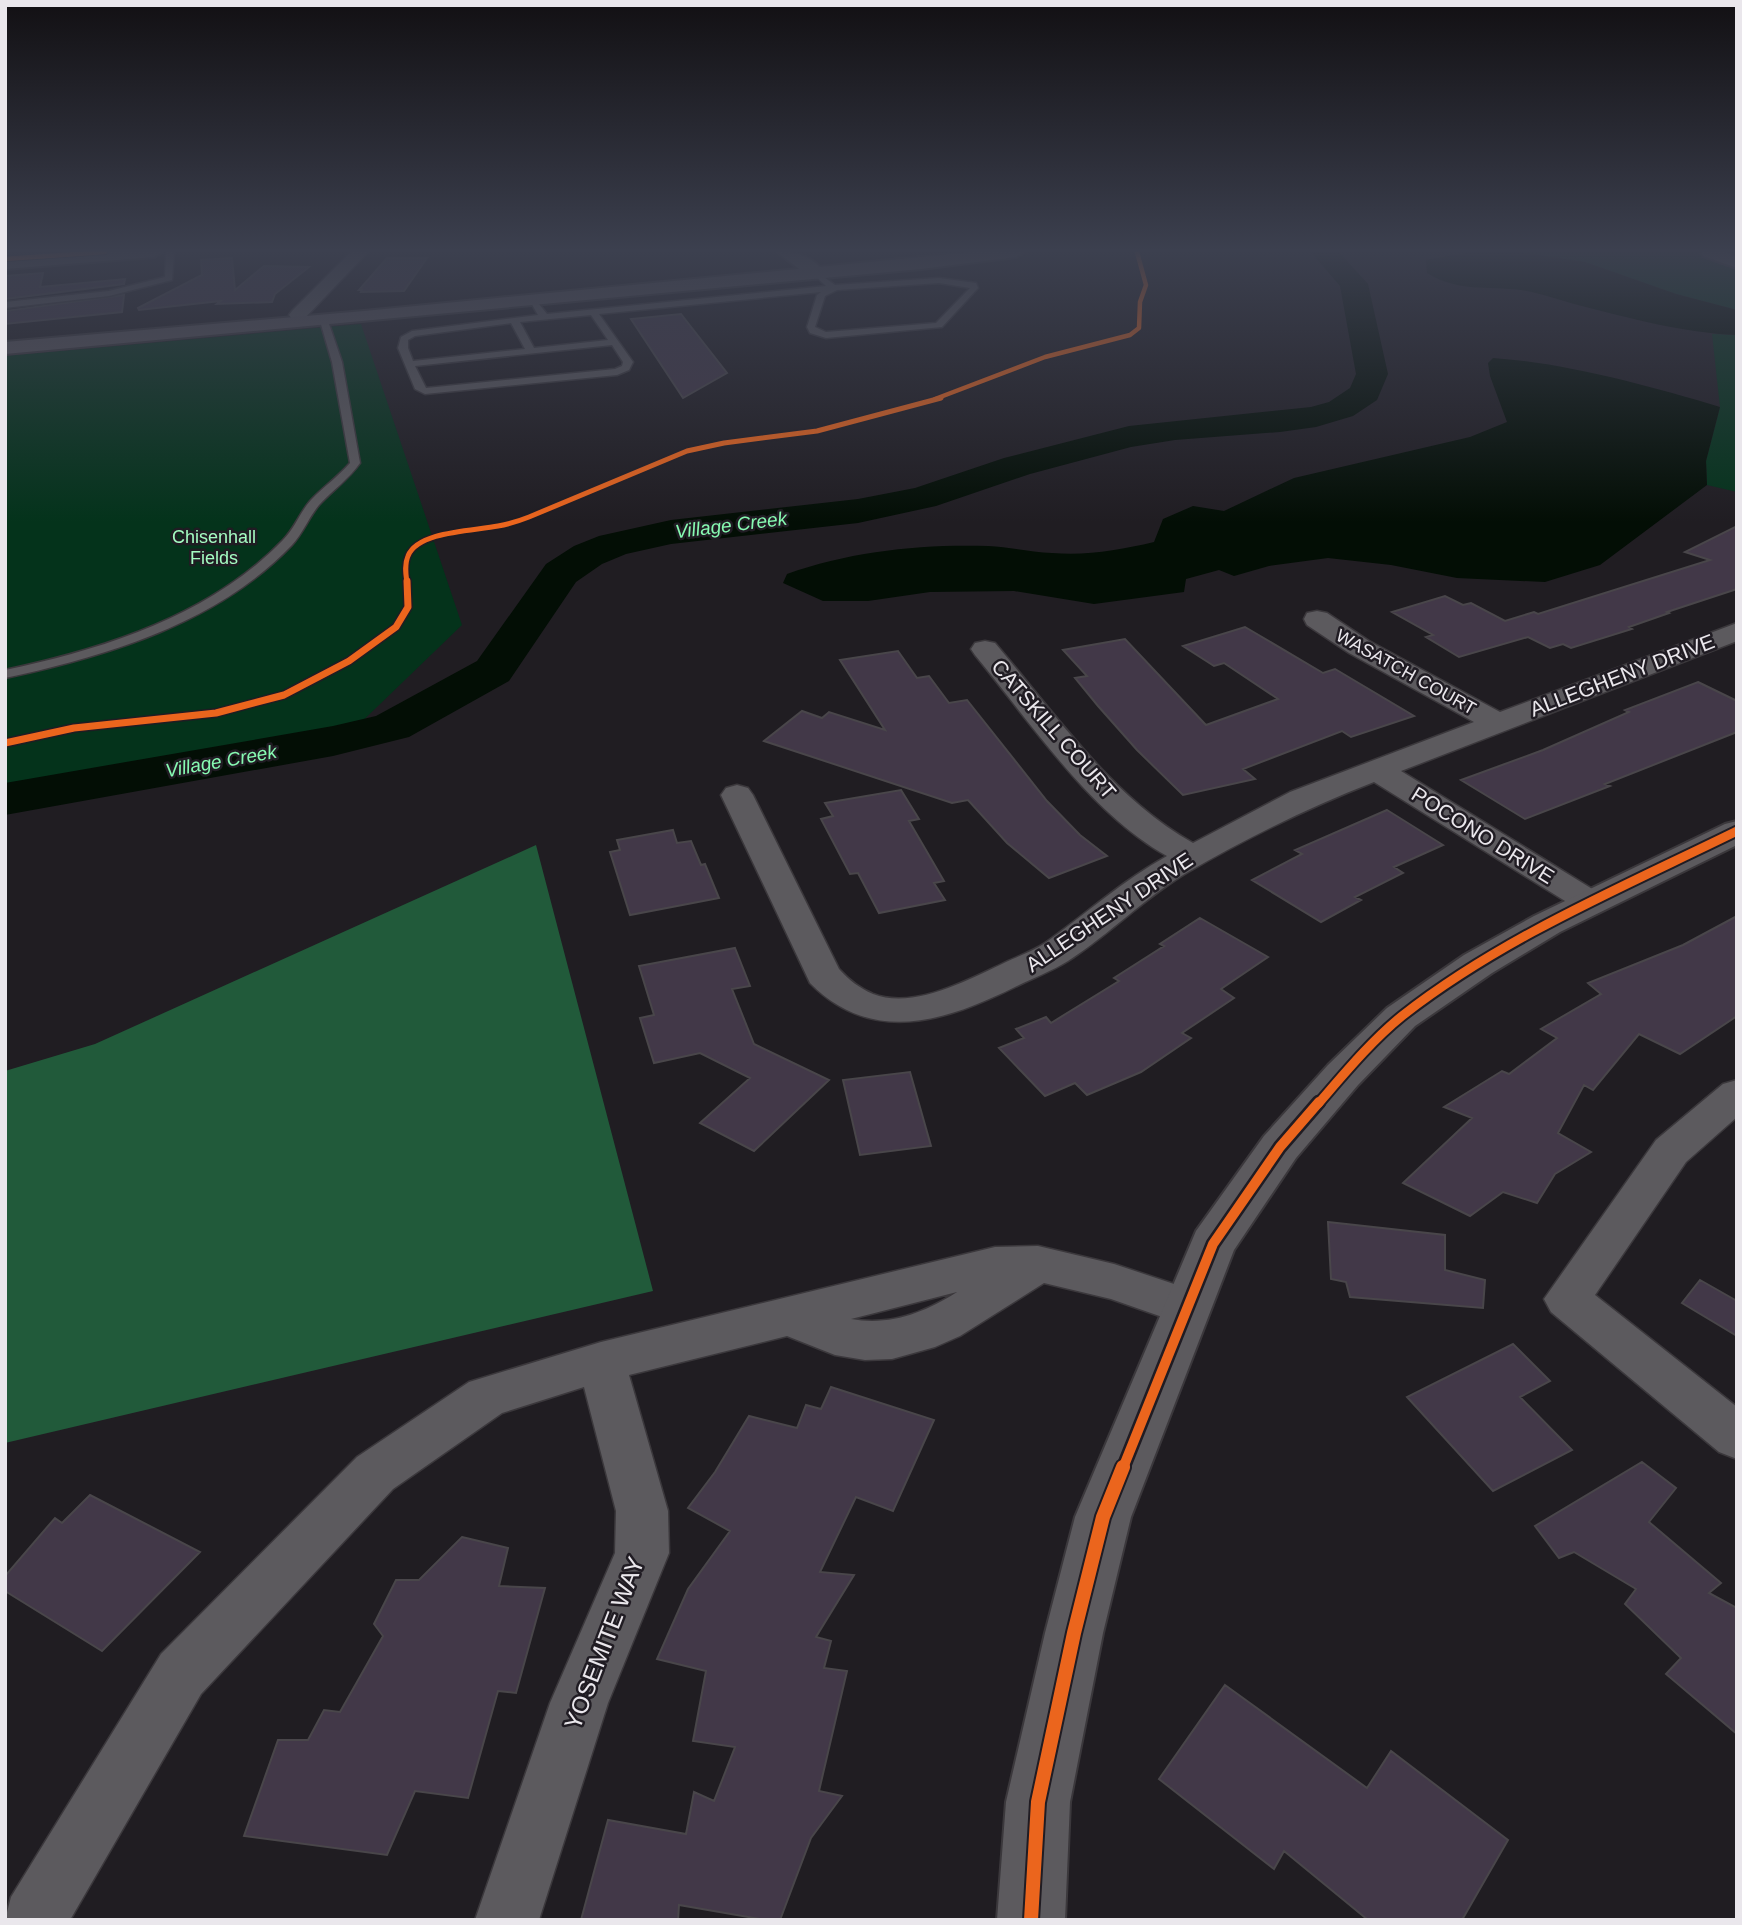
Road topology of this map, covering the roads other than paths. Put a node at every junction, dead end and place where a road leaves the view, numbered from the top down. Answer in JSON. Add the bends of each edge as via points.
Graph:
{"nodes":[{"id":1,"x":78,"y":342,"type":"edge"},
{"id":2,"x":329,"y":342,"type":"edge"},
{"id":3,"x":404,"y":342,"type":"edge"},
{"id":4,"x":526,"y":342,"type":"edge"},
{"id":5,"x":615,"y":342,"type":"joint"},
{"id":6,"x":5,"y":348,"type":"edge"},
{"id":7,"x":531,"y":351,"type":"junction"},
{"id":8,"x":410,"y":364,"type":"junction"},
{"id":9,"x":1317,"y":620,"type":"dead end"},
{"id":10,"x":1737,"y":631,"type":"edge"},
{"id":11,"x":985,"y":649,"type":"dead end"},
{"id":12,"x":5,"y":674,"type":"edge"},
{"id":13,"x":1496,"y":722,"type":"junction"},
{"id":14,"x":1376,"y":769,"type":"junction"},
{"id":15,"x":737,"y":795,"type":"dead end"},
{"id":16,"x":1735,"y":834,"type":"edge"},
{"id":17,"x":1192,"y":856,"type":"junction"},
{"id":18,"x":1590,"y":902,"type":"junction"},
{"id":19,"x":1737,"y":1094,"type":"edge"},
{"id":20,"x":1188,"y":1307,"type":"junction"},
{"id":21,"x":601,"y":1362,"type":"junction"},
{"id":22,"x":1737,"y":1437,"type":"edge"},
{"id":23,"x":34,"y":1920,"type":"edge"},
{"id":24,"x":507,"y":1920,"type":"edge"},
{"id":25,"x":1031,"y":1920,"type":"edge"}],
"edges":[{"from":1,"to":6,"type":"main road"},
{"from":2,"to":12,"type":"lane","via":[[337,362],[355,463],[345,478],[315,503],[288,543],[237,586],[165,626]]},
{"from":3,"to":8,"type":"lane"},
{"from":4,"to":7,"type":"lane"},
{"from":5,"to":7,"type":"lane"},
{"from":5,"to":8,"type":"lane","via":[[628,362],[626,368],[605,374],[425,391]]},
{"from":7,"to":8,"type":"lane"},
{"from":9,"to":13,"type":"street","name":"WASATCH COURT"},
{"from":10,"to":13,"type":"street","name":"ALLEGHENY DRIVE"},
{"from":11,"to":17,"type":"street","name":"CATSKILL COURT","via":[[1111,797],[1156,836]]},
{"from":13,"to":14,"type":"street","name":"ALLEGHENY DRIVE"},
{"from":14,"to":17,"type":"street","name":"ALLEGHENY DRIVE","via":[[1301,799]]},
{"from":14,"to":18,"type":"street","name":"POCONO DRIVE"},
{"from":15,"to":17,"type":"street","name":"ALLEGHENY DRIVE","via":[[823,975],[841,993],[868,1007],[928,1007],[1009,978],[1055,953],[1136,890]]},
{"from":16,"to":18,"type":"street"},
{"from":18,"to":20,"type":"street","via":[[1478,964],[1401,1017],[1343,1075],[1280,1147],[1213,1244]]},
{"from":19,"to":22,"type":"street","via":[[1671,1151],[1567,1299]]},
{"from":20,"to":21,"type":"street","via":[[1114,1282],[1038,1264],[995,1265]]},
{"from":20,"to":25,"type":"street","via":[[1103,1517],[1038,1802]]},
{"from":21,"to":23,"type":"street","via":[[486,1396],[375,1473],[181,1674]]},
{"from":21,"to":24,"type":"street","name":"YOSEMITE WAY","via":[[642,1511],[642,1553],[579,1703]]}]}
